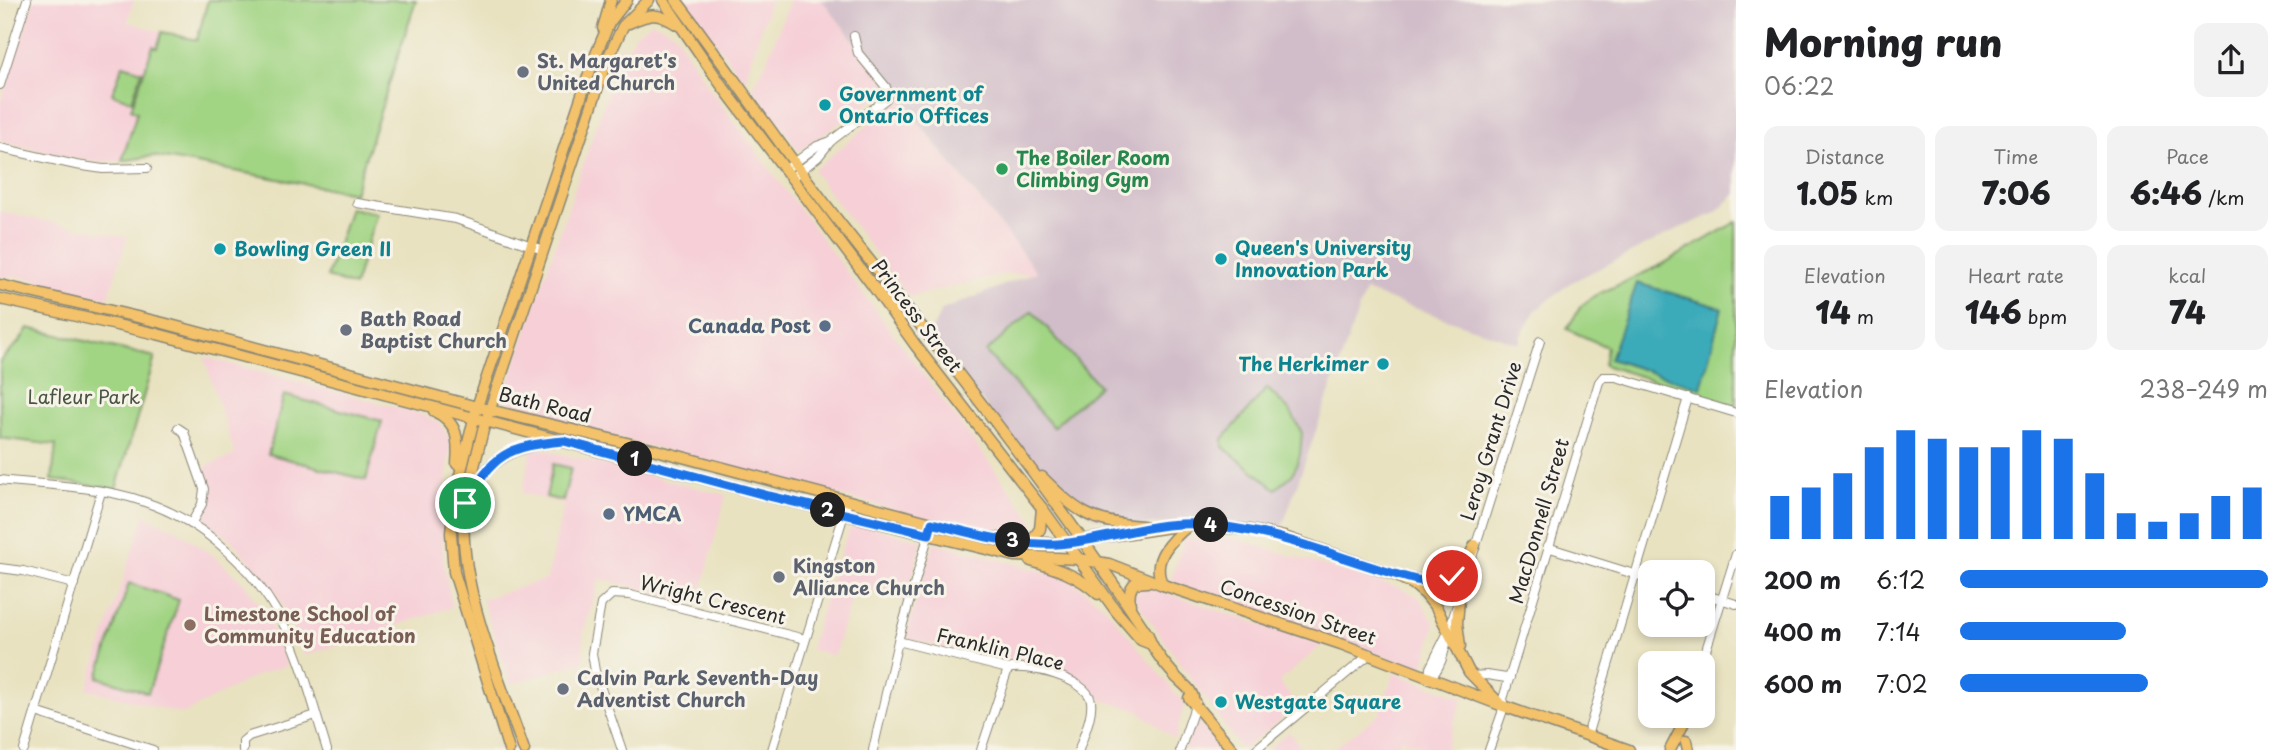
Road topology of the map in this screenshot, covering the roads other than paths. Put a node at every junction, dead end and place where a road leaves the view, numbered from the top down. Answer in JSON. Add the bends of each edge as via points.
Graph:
{"nodes":[{"id":1,"x":27,"y":0,"type":"edge"},
{"id":2,"x":611,"y":0,"type":"edge"},
{"id":3,"x":627,"y":0,"type":"edge"},
{"id":4,"x":649,"y":0,"type":"edge"},
{"id":5,"x":663,"y":0,"type":"edge"},
{"id":6,"x":676,"y":0,"type":"edge"},
{"id":7,"x":623,"y":26,"type":"junction"},
{"id":8,"x":683,"y":29,"type":"junction"},
{"id":9,"x":854,"y":36,"type":"dead end"},
{"id":10,"x":594,"y":59,"type":"junction"},
{"id":11,"x":0,"y":85,"type":"edge"},
{"id":12,"x":0,"y":148,"type":"edge"},
{"id":13,"x":799,"y":167,"type":"junction"},
{"id":14,"x":147,"y":168,"type":"dead end"},
{"id":15,"x":788,"y":174,"type":"junction"},
{"id":16,"x":357,"y":203,"type":"dead end"},
{"id":17,"x":538,"y":248,"type":"junction"},
{"id":18,"x":0,"y":285,"type":"edge"},
{"id":19,"x":0,"y":299,"type":"edge"},
{"id":20,"x":1540,"y":341,"type":"dead end"},
{"id":21,"x":1688,"y":398,"type":"junction"},
{"id":22,"x":405,"y":399,"type":"junction"},
{"id":23,"x":491,"y":410,"type":"junction"},
{"id":24,"x":475,"y":412,"type":"junction"},
{"id":25,"x":1736,"y":413,"type":"edge"},
{"id":26,"x":487,"y":421,"type":"junction"},
{"id":27,"x":178,"y":428,"type":"dead end"},
{"id":28,"x":564,"y":441,"type":"junction"},
{"id":29,"x":1016,"y":450,"type":"junction"},
{"id":30,"x":0,"y":480,"type":"edge"},
{"id":31,"x":101,"y":492,"type":"junction"},
{"id":32,"x":455,"y":495,"type":"junction"},
{"id":33,"x":848,"y":501,"type":"junction"},
{"id":34,"x":465,"y":503,"type":"junction"},
{"id":35,"x":1042,"y":508,"type":"junction"},
{"id":36,"x":844,"y":514,"type":"junction"},
{"id":37,"x":191,"y":524,"type":"junction"},
{"id":38,"x":1190,"y":524,"type":"junction"},
{"id":39,"x":1163,"y":527,"type":"junction"},
{"id":40,"x":931,"y":529,"type":"junction"},
{"id":41,"x":1083,"y":541,"type":"junction"},
{"id":42,"x":1067,"y":542,"type":"junction"},
{"id":43,"x":1030,"y":543,"type":"junction"},
{"id":44,"x":1475,"y":545,"type":"junction"},
{"id":45,"x":1547,"y":547,"type":"junction"},
{"id":46,"x":1736,"y":554,"type":"edge"},
{"id":47,"x":1015,"y":556,"type":"junction"},
{"id":48,"x":1079,"y":559,"type":"junction"},
{"id":49,"x":1098,"y":562,"type":"junction"},
{"id":50,"x":0,"y":568,"type":"edge"},
{"id":51,"x":1395,"y":575,"type":"junction"},
{"id":52,"x":1636,"y":575,"type":"junction"},
{"id":53,"x":74,"y":584,"type":"junction"},
{"id":54,"x":1158,"y":584,"type":"junction"},
{"id":55,"x":1715,"y":598,"type":"edge"},
{"id":56,"x":1459,"y":599,"type":"junction"},
{"id":57,"x":1722,"y":600,"type":"junction"},
{"id":58,"x":1736,"y":604,"type":"edge"},
{"id":59,"x":1131,"y":608,"type":"junction"},
{"id":60,"x":1116,"y":611,"type":"junction"},
{"id":61,"x":1448,"y":632,"type":"junction"},
{"id":62,"x":805,"y":639,"type":"junction"},
{"id":63,"x":898,"y":641,"type":"junction"},
{"id":64,"x":1151,"y":644,"type":"junction"},
{"id":65,"x":1706,"y":651,"type":"edge"},
{"id":66,"x":1370,"y":654,"type":"junction"},
{"id":67,"x":1463,"y":662,"type":"junction"},
{"id":68,"x":1008,"y":669,"type":"junction"},
{"id":69,"x":1472,"y":676,"type":"junction"},
{"id":70,"x":1510,"y":677,"type":"junction"},
{"id":71,"x":1429,"y":679,"type":"junction"},
{"id":72,"x":1195,"y":702,"type":"junction"},
{"id":73,"x":1503,"y":706,"type":"junction"},
{"id":74,"x":36,"y":712,"type":"junction"},
{"id":75,"x":316,"y":715,"type":"junction"},
{"id":76,"x":1681,"y":728,"type":"edge"},
{"id":77,"x":1686,"y":728,"type":"edge"},
{"id":78,"x":1587,"y":736,"type":"junction"},
{"id":79,"x":1687,"y":747,"type":"edge"},
{"id":80,"x":24,"y":750,"type":"edge"},
{"id":81,"x":153,"y":750,"type":"edge"},
{"id":82,"x":243,"y":750,"type":"edge"},
{"id":83,"x":327,"y":750,"type":"edge"},
{"id":84,"x":509,"y":750,"type":"edge"},
{"id":85,"x":524,"y":750,"type":"edge"},
{"id":86,"x":622,"y":750,"type":"edge"},
{"id":87,"x":772,"y":750,"type":"edge"},
{"id":88,"x":873,"y":750,"type":"edge"},
{"id":89,"x":981,"y":750,"type":"edge"},
{"id":90,"x":1079,"y":750,"type":"edge"},
{"id":91,"x":1180,"y":750,"type":"edge"},
{"id":92,"x":1233,"y":750,"type":"edge"},
{"id":93,"x":1255,"y":750,"type":"edge"},
{"id":94,"x":1489,"y":750,"type":"edge"},
{"id":95,"x":1629,"y":750,"type":"edge"},
{"id":96,"x":1670,"y":750,"type":"edge"}],
"edges":[{"from":1,"to":11,"type":"street"},
{"from":2,"to":10,"type":"main road"},
{"from":3,"to":10,"type":"main road","via":[[610,23]]},
{"from":4,"to":7,"type":"main road"},
{"from":5,"to":8,"type":"main road","name":"Princess Street"},
{"from":6,"to":13,"type":"main road","name":"Princess Street"},
{"from":7,"to":8,"type":"main road","via":[[647,15],[662,15]]},
{"from":7,"to":17,"type":"main road"},
{"from":8,"to":15,"type":"main road","name":"Princess Street"},
{"from":9,"to":13,"type":"street","via":[[858,53],[886,88],[886,99],[831,141],[818,157]]},
{"from":10,"to":17,"type":"main road"},
{"from":12,"to":14,"type":"street","via":[[103,169]]},
{"from":13,"to":15,"type":"street"},
{"from":13,"to":29,"type":"main road","name":"Princess Street"},
{"from":15,"to":35,"type":"main road","name":"Princess Street"},
{"from":16,"to":17,"type":"street","via":[[456,219]]},
{"from":17,"to":23,"type":"main road"},
{"from":17,"to":24,"type":"main road"},
{"from":18,"to":24,"type":"main road","name":"Bath Road","via":[[163,323]]},
{"from":19,"to":22,"type":"main road","name":"Bath Road","via":[[157,334]]},
{"from":20,"to":44,"type":"street","name":"Leroy Grant Drive"},
{"from":21,"to":25,"type":"street"},
{"from":21,"to":45,"type":"street","name":"MacDonnell Street","via":[[1604,377],[1596,386]]},
{"from":21,"to":52,"type":"street"},
{"from":22,"to":24,"type":"main road","name":"Bath Road"},
{"from":22,"to":32,"type":"main road","via":[[442,415],[454,426],[458,436]]},
{"from":23,"to":24,"type":"main road","name":"Bath Road"},
{"from":23,"to":26,"type":"main road"},
{"from":23,"to":33,"type":"main road","name":"Bath Road"},
{"from":24,"to":26,"type":"main road","name":"Bath Road"},
{"from":24,"to":32,"type":"main road"},
{"from":26,"to":28,"type":"main road","name":"Bath Road"},
{"from":26,"to":34,"type":"main road"},
{"from":27,"to":37,"type":"street","via":[[184,432],[204,489]]},
{"from":28,"to":34,"type":"main road","via":[[536,443],[494,461]]},
{"from":28,"to":36,"type":"main road","name":"Bath Road"},
{"from":29,"to":39,"type":"main road","via":[[1069,504],[1086,515],[1122,525]]},
{"from":29,"to":41,"type":"main road","name":"Princess Street"},
{"from":30,"to":31,"type":"street"},
{"from":31,"to":37,"type":"street","via":[[141,500]]},
{"from":31,"to":53,"type":"street"},
{"from":32,"to":84,"type":"main road","via":[[454,572]]},
{"from":33,"to":36,"type":"street"},
{"from":33,"to":40,"type":"main road","name":"Bath Road"},
{"from":34,"to":85,"type":"main road","via":[[466,569]]},
{"from":35,"to":42,"type":"main road","name":"Princess Street"},
{"from":35,"to":43,"type":"main road","via":[[1040,529]]},
{"from":36,"to":40,"type":"main road","name":"Bath Road"},
{"from":36,"to":62,"type":"street"},
{"from":37,"to":75,"type":"street","via":[[225,549],[262,589],[287,630]]},
{"from":38,"to":39,"type":"main road","name":"Concession Street"},
{"from":38,"to":51,"type":"main road","name":"Concession Street","via":[[1284,537]]},
{"from":38,"to":54,"type":"main road","via":[[1165,548]]},
{"from":39,"to":41,"type":"main road","name":"Concession Street"},
{"from":40,"to":43,"type":"main road","name":"Bath Road"},
{"from":40,"to":47,"type":"main road","name":"Bath Road"},
{"from":40,"to":63,"type":"street"},
{"from":41,"to":42,"type":"main road","name":"Bath Road"},
{"from":41,"to":49,"type":"main road","name":"Princess Street"},
{"from":42,"to":43,"type":"main road","name":"Bath Road"},
{"from":42,"to":48,"type":"main road","name":"Princess Street"},
{"from":44,"to":51,"type":"main road","via":[[1460,569],[1444,580],[1428,582]]},
{"from":44,"to":56,"type":"street","name":"Leroy Grant Drive"},
{"from":45,"to":52,"type":"street"},
{"from":45,"to":70,"type":"street","name":"MacDonnell Street"},
{"from":46,"to":57,"type":"street"},
{"from":47,"to":48,"type":"main road","name":"Bath Road"},
{"from":47,"to":60,"type":"main road","via":[[1086,583]]},
{"from":48,"to":49,"type":"main road","name":"Concession Street"},
{"from":48,"to":60,"type":"main road","name":"Princess Street"},
{"from":49,"to":54,"type":"main road","name":"Concession Street"},
{"from":49,"to":59,"type":"main road","name":"Princess Street"},
{"from":50,"to":53,"type":"street"},
{"from":51,"to":61,"type":"main road","name":"Concession Street","via":[[1425,594]]},
{"from":52,"to":78,"type":"street"},
{"from":53,"to":74,"type":"street"},
{"from":54,"to":59,"type":"main road","via":[[1138,582],[1132,586]]},
{"from":54,"to":66,"type":"main road","name":"Concession Street"},
{"from":55,"to":57,"type":"street"},
{"from":56,"to":61,"type":"street","name":"Leroy Grant Drive"},
{"from":56,"to":67,"type":"main road","via":[[1457,632]]},
{"from":57,"to":58,"type":"street"},
{"from":57,"to":65,"type":"street"},
{"from":59,"to":64,"type":"main road","name":"Princess Street"},
{"from":60,"to":64,"type":"main road","name":"Princess Street","via":[[1141,640]]},
{"from":61,"to":67,"type":"main road","name":"Concession Street"},
{"from":61,"to":71,"type":"street","name":"Leroy Grant Drive"},
{"from":62,"to":86,"type":"street","name":"Wright Crescent","via":[[612,594],[601,604],[592,653]]},
{"from":62,"to":87,"type":"street"},
{"from":63,"to":68,"type":"street","name":"Franklin Place"},
{"from":63,"to":88,"type":"street"},
{"from":64,"to":72,"type":"main road","name":"Princess Street"},
{"from":66,"to":71,"type":"main road","name":"Concession Street"},
{"from":66,"to":93,"type":"street"},
{"from":67,"to":69,"type":"main road","name":"Concession Street"},
{"from":68,"to":89,"type":"street"},
{"from":68,"to":90,"type":"street","name":"Franklin Place","via":[[1026,667],[1084,688],[1090,710]]},
{"from":69,"to":70,"type":"street"},
{"from":69,"to":73,"type":"main road","name":"Concession Street"},
{"from":70,"to":73,"type":"street","name":"MacDonnell Street"},
{"from":71,"to":73,"type":"main road","name":"Concession Street"},
{"from":72,"to":91,"type":"street"},
{"from":72,"to":92,"type":"main road","name":"Princess Street"},
{"from":73,"to":78,"type":"main road","name":"Concession Street"},
{"from":73,"to":94,"type":"street","name":"MacDonnell Street"},
{"from":74,"to":80,"type":"street"},
{"from":74,"to":81,"type":"street"},
{"from":75,"to":82,"type":"street","via":[[249,736],[243,741]]},
{"from":75,"to":83,"type":"street"},
{"from":76,"to":96,"type":"main road"},
{"from":77,"to":79,"type":"street"},
{"from":78,"to":95,"type":"main road","name":"Concession Street"}]}
